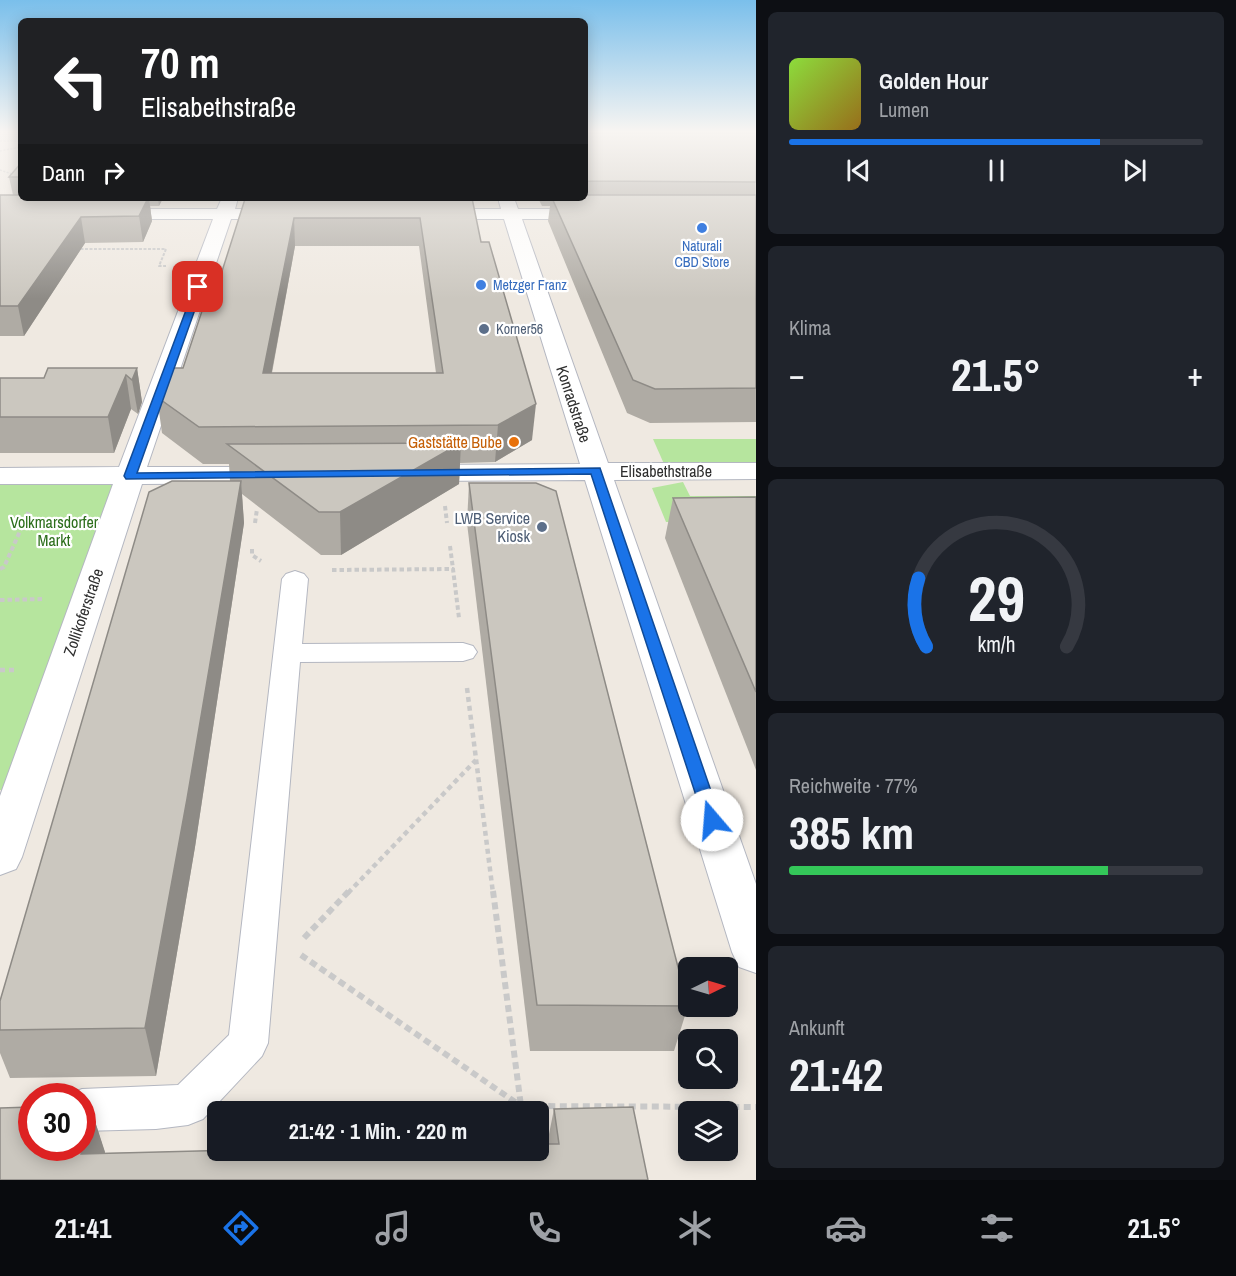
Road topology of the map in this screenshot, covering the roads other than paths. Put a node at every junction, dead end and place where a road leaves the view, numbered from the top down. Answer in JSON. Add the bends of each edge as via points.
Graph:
{"nodes":[{"id":1,"x":227,"y":206,"type":"edge"},
{"id":2,"x":509,"y":206,"type":"edge"},
{"id":3,"x":94,"y":214,"type":"edge"},
{"id":4,"x":305,"y":214,"type":"edge"},
{"id":5,"x":415,"y":214,"type":"edge"},
{"id":6,"x":605,"y":214,"type":"edge"},
{"id":7,"x":596,"y":471,"type":"junction"},
{"id":8,"x":756,"y":471,"type":"edge"},
{"id":9,"x":393,"y":473,"type":"edge"},
{"id":10,"x":297,"y":475,"type":"edge"},
{"id":11,"x":0,"y":476,"type":"edge"},
{"id":12,"x":130,"y":476,"type":"junction"},
{"id":13,"x":295,"y":579,"type":"road end"},
{"id":14,"x":289,"y":652,"type":"junction"},
{"id":15,"x":463,"y":652,"type":"road end"},
{"id":16,"x":12,"y":790,"type":"edge"},
{"id":17,"x":0,"y":857,"type":"edge"},
{"id":18,"x":756,"y":952,"type":"edge"},
{"id":19,"x":96,"y":1110,"type":"edge"}],
"edges":[{"from":1,"to":3,"type":"street"},
{"from":1,"to":4,"type":"street"},
{"from":1,"to":12,"type":"street","name":"Zollikoferstraße"},
{"from":2,"to":5,"type":"street"},
{"from":2,"to":6,"type":"street"},
{"from":2,"to":7,"type":"street","name":"Konradstraße"},
{"from":7,"to":8,"type":"street","name":"Elisabethstraße"},
{"from":7,"to":9,"type":"street","name":"Elisabethstraße"},
{"from":7,"to":18,"type":"street","name":"Konradstraße"},
{"from":10,"to":12,"type":"street"},
{"from":11,"to":12,"type":"street"},
{"from":12,"to":16,"type":"street","name":"Zollikoferstraße"},
{"from":13,"to":14,"type":"lane"},
{"from":14,"to":15,"type":"lane"},
{"from":14,"to":19,"type":"lane","via":[[248,1043],[188,1104]]},
{"from":16,"to":17,"type":"street","name":"Zollikoferstraße"}]}
